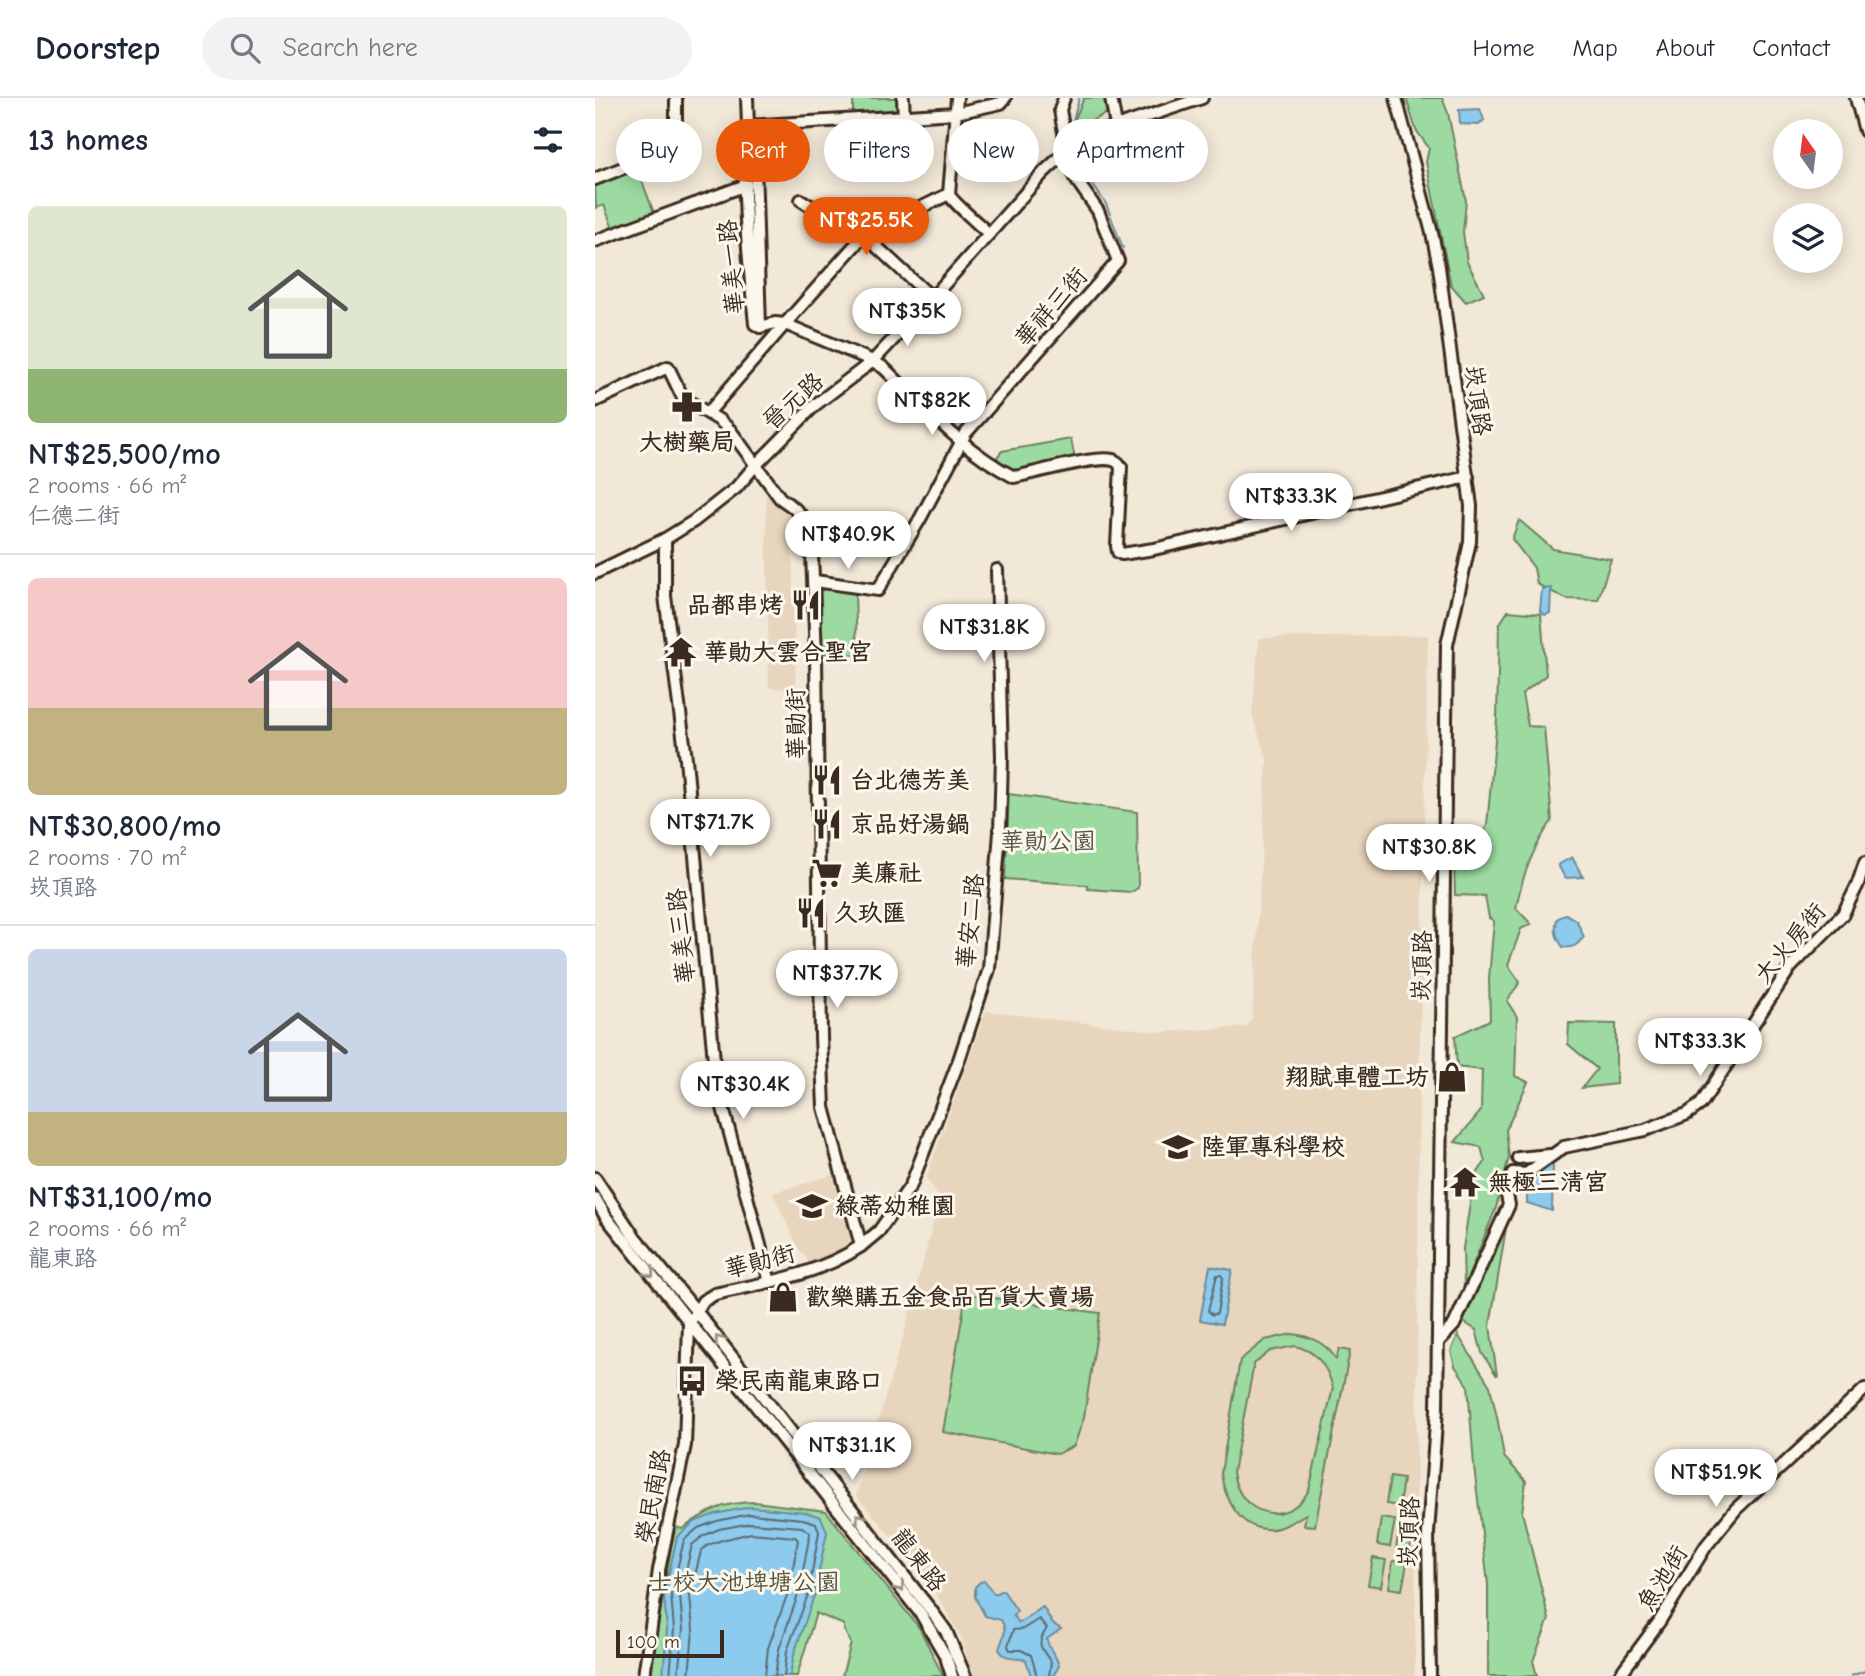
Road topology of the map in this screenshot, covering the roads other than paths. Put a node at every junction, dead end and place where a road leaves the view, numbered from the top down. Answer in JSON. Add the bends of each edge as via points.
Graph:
{"nodes":[{"id":1,"x":676,"y":98,"type":"edge"},
{"id":2,"x":747,"y":98,"type":"edge"},
{"id":3,"x":903,"y":98,"type":"edge"},
{"id":4,"x":957,"y":98,"type":"edge"},
{"id":5,"x":1005,"y":98,"type":"edge"},
{"id":6,"x":1064,"y":98,"type":"edge"},
{"id":7,"x":1111,"y":98,"type":"edge"},
{"id":8,"x":1202,"y":98,"type":"edge"},
{"id":9,"x":1396,"y":98,"type":"edge"},
{"id":10,"x":1856,"y":98,"type":"edge"},
{"id":11,"x":956,"y":113,"type":"junction"},
{"id":12,"x":904,"y":116,"type":"junction"},
{"id":13,"x":748,"y":119,"type":"edge"},
{"id":14,"x":1062,"y":119,"type":"edge"},
{"id":15,"x":1115,"y":119,"type":"edge"},
{"id":16,"x":1138,"y":119,"type":"edge"},
{"id":17,"x":810,"y":122,"type":"edge"},
{"id":18,"x":1865,"y":131,"type":"edge"},
{"id":19,"x":1053,"y":163,"type":"edge"},
{"id":20,"x":595,"y":179,"type":"edge"},
{"id":21,"x":746,"y":182,"type":"edge"},
{"id":22,"x":756,"y":182,"type":"edge"},
{"id":23,"x":1078,"y":182,"type":"edge"},
{"id":24,"x":746,"y":185,"type":"junction"},
{"id":25,"x":949,"y":194,"type":"junction"},
{"id":26,"x":801,"y":200,"type":"dead end"},
{"id":27,"x":989,"y":234,"type":"junction"},
{"id":28,"x":864,"y":235,"type":"junction"},
{"id":29,"x":595,"y":242,"type":"edge"},
{"id":30,"x":932,"y":298,"type":"junction"},
{"id":31,"x":785,"y":324,"type":"junction"},
{"id":32,"x":760,"y":327,"type":"junction"},
{"id":33,"x":873,"y":361,"type":"junction"},
{"id":34,"x":595,"y":401,"type":"edge"},
{"id":35,"x":708,"y":414,"type":"junction"},
{"id":36,"x":962,"y":441,"type":"junction"},
{"id":37,"x":755,"y":466,"type":"junction"},
{"id":38,"x":1468,"y":477,"type":"junction"},
{"id":39,"x":665,"y":538,"type":"junction"},
{"id":40,"x":997,"y":570,"type":"dead end"},
{"id":41,"x":595,"y":573,"type":"edge"},
{"id":42,"x":815,"y":581,"type":"junction"},
{"id":43,"x":1865,"y":863,"type":"edge"},
{"id":44,"x":1551,"y":1155,"type":"junction"},
{"id":45,"x":1518,"y":1158,"type":"dead end"},
{"id":46,"x":595,"y":1178,"type":"edge"},
{"id":47,"x":595,"y":1198,"type":"edge"},
{"id":48,"x":861,"y":1246,"type":"junction"},
{"id":49,"x":770,"y":1282,"type":"junction"},
{"id":50,"x":697,"y":1311,"type":"junction"},
{"id":51,"x":689,"y":1324,"type":"junction"},
{"id":52,"x":1438,"y":1342,"type":"junction"},
{"id":53,"x":1865,"y":1389,"type":"edge"},
{"id":54,"x":946,"y":1631,"type":"junction"},
{"id":55,"x":935,"y":1637,"type":"junction"},
{"id":56,"x":644,"y":1676,"type":"edge"},
{"id":57,"x":953,"y":1676,"type":"edge"},
{"id":58,"x":965,"y":1676,"type":"edge"},
{"id":59,"x":1430,"y":1676,"type":"edge"},
{"id":60,"x":1619,"y":1676,"type":"edge"}],
"edges":[{"from":1,"to":20,"type":"street","via":[[676,146]]},
{"from":2,"to":13,"type":"street","name":"華美一路"},
{"from":3,"to":12,"type":"street"},
{"from":4,"to":11,"type":"street"},
{"from":5,"to":11,"type":"street","via":[[1001,103]]},
{"from":6,"to":14,"type":"street"},
{"from":7,"to":15,"type":"street"},
{"from":8,"to":16,"type":"street","name":"晉元路"},
{"from":9,"to":38,"type":"street","name":"崁頂路","via":[[1437,256]]},
{"from":10,"to":18,"type":"street"},
{"from":11,"to":12,"type":"street"},
{"from":11,"to":25,"type":"street"},
{"from":12,"to":17,"type":"street"},
{"from":19,"to":27,"type":"street","name":"晉元路"},
{"from":21,"to":24,"type":"street","name":"華美一路"},
{"from":22,"to":32,"type":"street","name":"華美一路"},
{"from":23,"to":36,"type":"street","name":"華祥三街","via":[[1098,211],[1118,261]]},
{"from":24,"to":29,"type":"street"},
{"from":24,"to":32,"type":"street","name":"華美一路","via":[[755,324]]},
{"from":25,"to":27,"type":"street","via":[[950,200]]},
{"from":25,"to":28,"type":"street"},
{"from":26,"to":28,"type":"street"},
{"from":27,"to":30,"type":"street","name":"晉元路"},
{"from":28,"to":30,"type":"street"},
{"from":28,"to":31,"type":"street"},
{"from":30,"to":33,"type":"street","name":"晉元路"},
{"from":31,"to":32,"type":"street"},
{"from":31,"to":33,"type":"street"},
{"from":31,"to":35,"type":"street"},
{"from":33,"to":36,"type":"street"},
{"from":33,"to":37,"type":"street","name":"晉元路","via":[[815,405]]},
{"from":34,"to":35,"type":"street","name":"華勛街","via":[[668,367],[683,398]]},
{"from":35,"to":37,"type":"street","name":"華勛街","via":[[730,430]]},
{"from":36,"to":38,"type":"street","via":[[1014,477],[1084,463],[1118,462],[1118,552],[1122,554]]},
{"from":36,"to":42,"type":"street","name":"華祥三街","via":[[878,590]]},
{"from":37,"to":39,"type":"street","name":"晉元路","via":[[736,488]]},
{"from":37,"to":42,"type":"street","name":"華勛街","via":[[780,498],[811,526]]},
{"from":38,"to":52,"type":"street","name":"崁頂路","via":[[1470,542],[1447,645]]},
{"from":39,"to":41,"type":"street","name":"晉元路"},
{"from":39,"to":49,"type":"street","name":"華美三路","via":[[665,596],[687,764],[716,1082]]},
{"from":40,"to":48,"type":"street","name":"華安二路","via":[[1002,757],[989,969],[911,1185],[879,1231]]},
{"from":42,"to":48,"type":"street","name":"華勛街","via":[[824,1107]]},
{"from":43,"to":44,"type":"street","name":"大火房街","via":[[1843,914],[1790,968],[1702,1104],[1645,1130],[1564,1147]]},
{"from":44,"to":45,"type":"street"},
{"from":44,"to":52,"type":"street","name":"大火房街","via":[[1526,1174],[1513,1173],[1509,1205],[1454,1325]]},
{"from":46,"to":50,"type":"street","via":[[633,1235]]},
{"from":47,"to":51,"type":"street","one_way":true},
{"from":48,"to":49,"type":"street","name":"華勛街","via":[[840,1260]]},
{"from":49,"to":50,"type":"street","name":"華勛街","via":[[715,1294]]},
{"from":50,"to":51,"type":"street","name":"榮民南路"},
{"from":54,"to":50,"type":"street","name":"龍東路","one_way":true},
{"from":51,"to":55,"type":"street","name":"龍東路","one_way":true,"via":[[807,1467]]},
{"from":51,"to":56,"type":"street","name":"榮民南路","via":[[685,1445],[659,1570]]},
{"from":52,"to":59,"type":"street","name":"崁頂路","via":[[1428,1533]]},
{"from":53,"to":60,"type":"street","name":"魚池街","via":[[1736,1509]]},
{"from":54,"to":55,"type":"street"},
{"from":54,"to":58,"type":"street","name":"龍東路"},
{"from":55,"to":57,"type":"street","name":"龍東路"}]}
